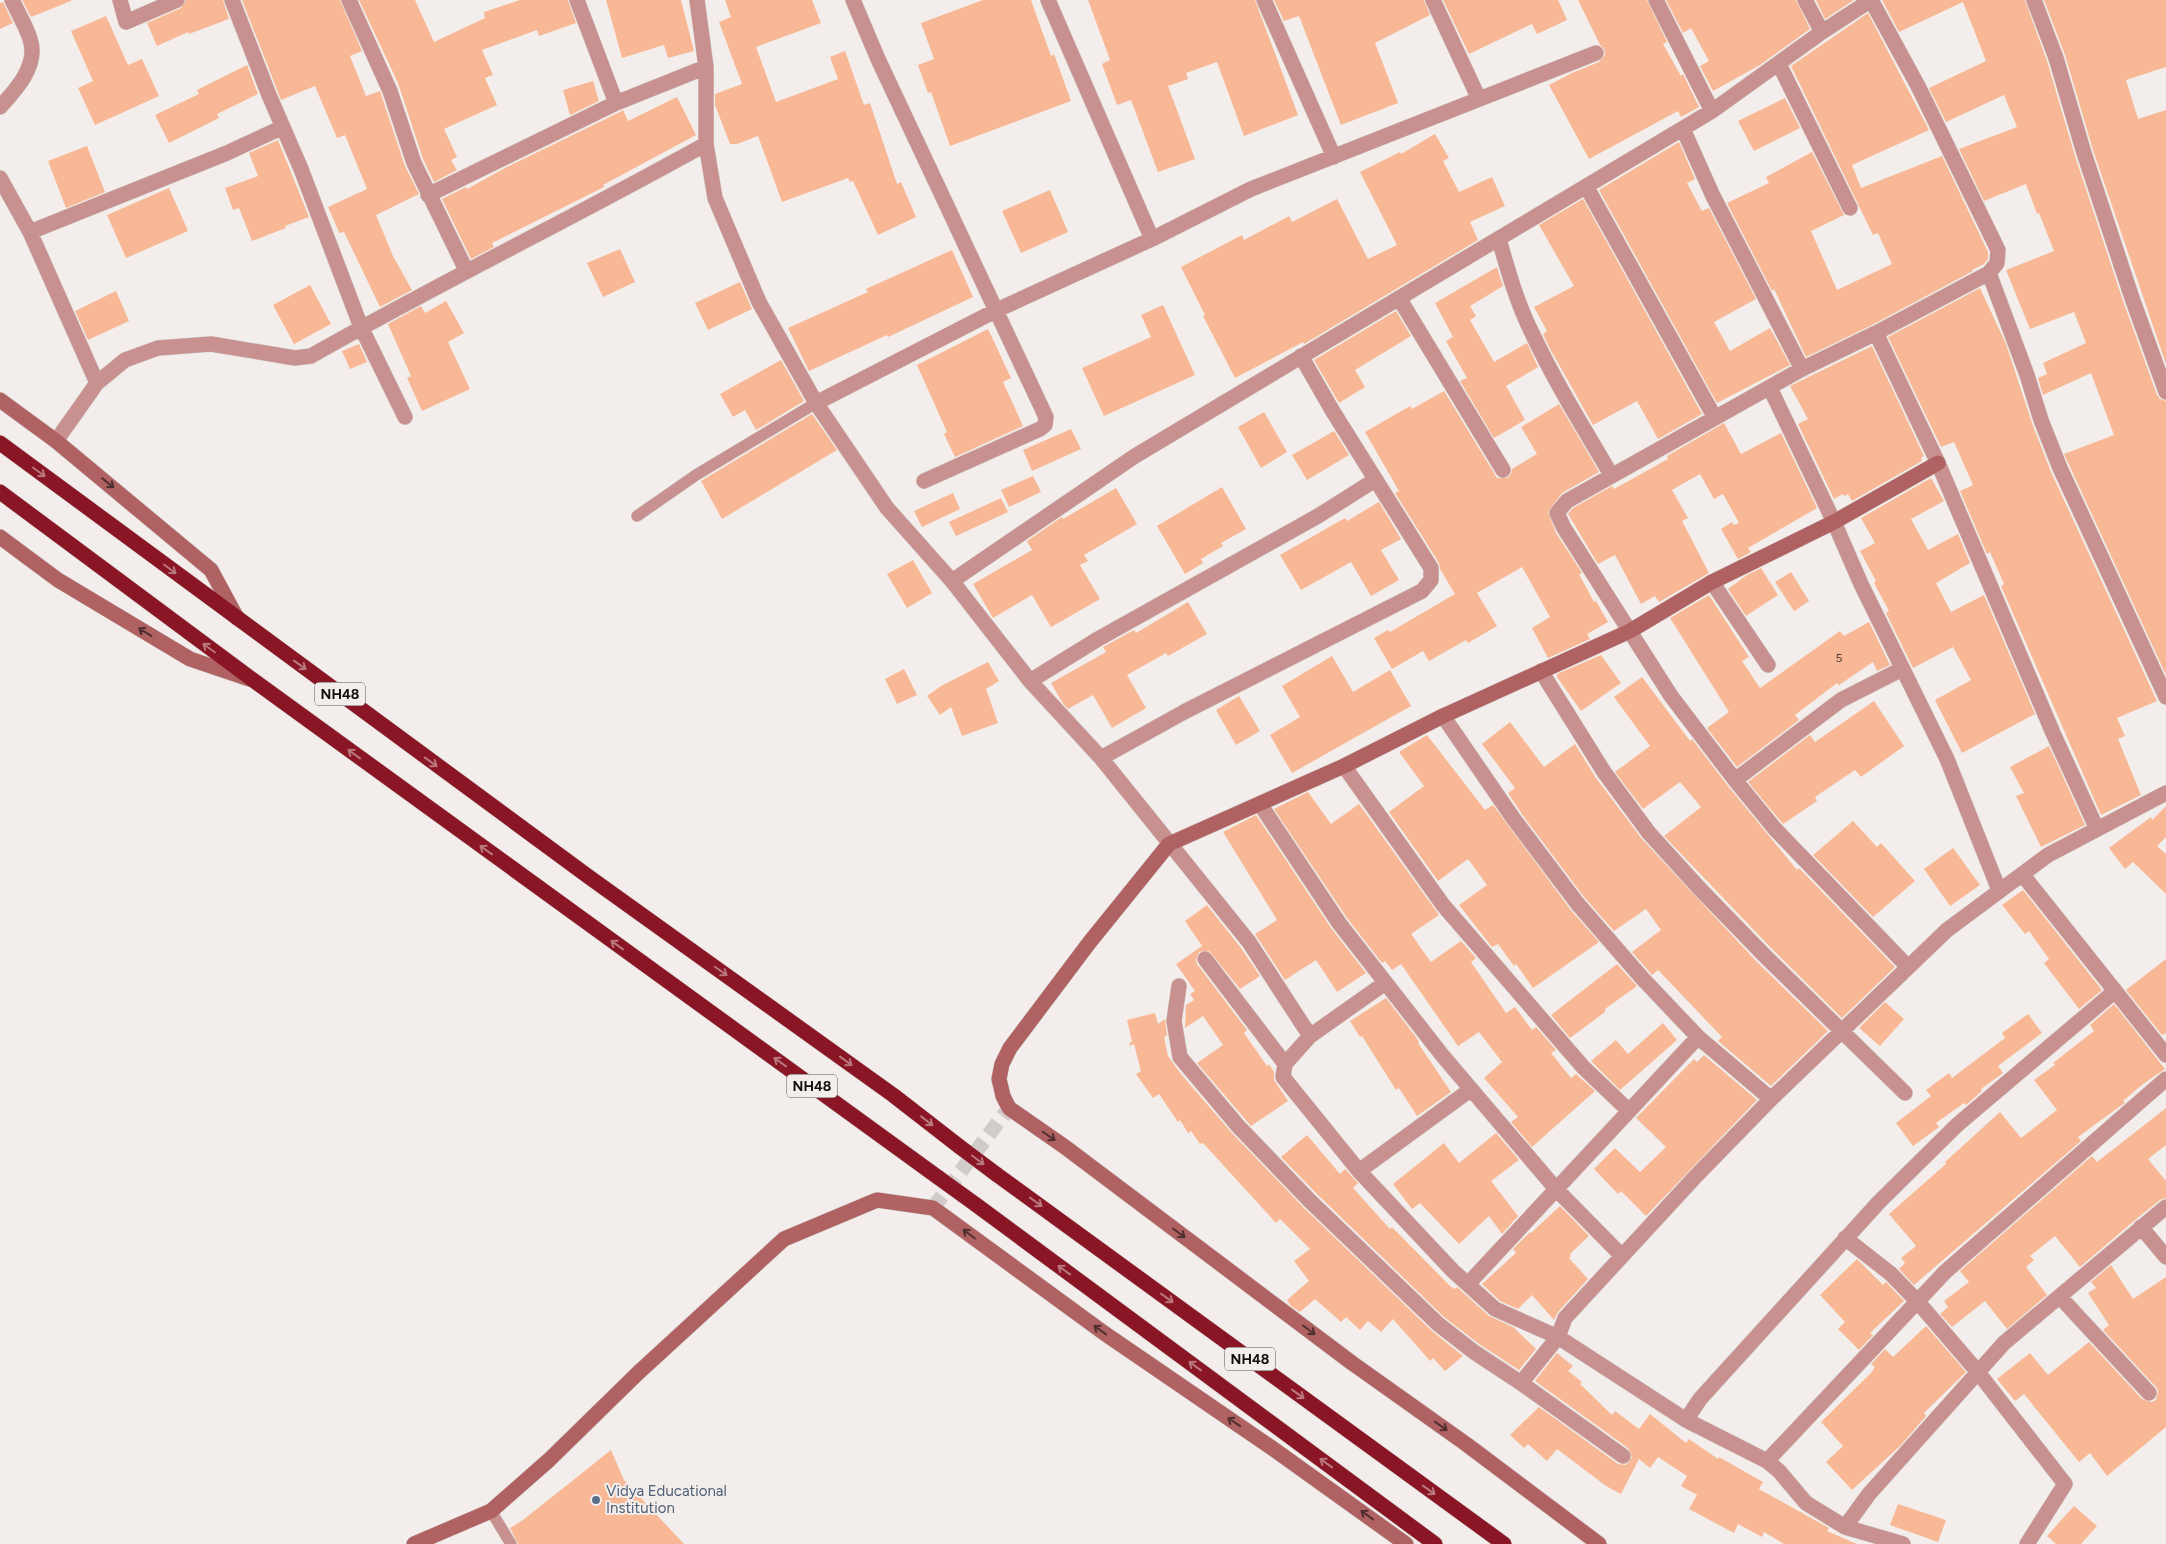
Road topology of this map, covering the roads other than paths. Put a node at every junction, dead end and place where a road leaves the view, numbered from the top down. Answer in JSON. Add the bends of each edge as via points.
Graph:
{"nodes":[{"id":1,"x":12,"y":0,"type":"edge"},
{"id":2,"x":120,"y":0,"type":"edge"},
{"id":3,"x":177,"y":0,"type":"edge"},
{"id":4,"x":232,"y":0,"type":"edge"},
{"id":5,"x":349,"y":0,"type":"edge"},
{"id":6,"x":577,"y":0,"type":"edge"},
{"id":7,"x":697,"y":0,"type":"edge"},
{"id":8,"x":853,"y":0,"type":"edge"},
{"id":9,"x":1048,"y":0,"type":"edge"},
{"id":10,"x":1264,"y":0,"type":"edge"},
{"id":11,"x":1433,"y":0,"type":"edge"},
{"id":12,"x":1656,"y":0,"type":"edge"},
{"id":13,"x":1805,"y":0,"type":"edge"},
{"id":14,"x":2034,"y":0,"type":"edge"},
{"id":15,"x":1822,"y":32,"type":"junction"},
{"id":16,"x":1596,"y":53,"type":"dead end"},
{"id":17,"x":1779,"y":64,"type":"junction"},
{"id":18,"x":706,"y":67,"type":"junction"},
{"id":19,"x":1479,"y":99,"type":"junction"},
{"id":20,"x":616,"y":103,"type":"junction"},
{"id":21,"x":0,"y":108,"type":"edge"},
{"id":22,"x":1712,"y":111,"type":"junction"},
{"id":23,"x":283,"y":127,"type":"junction"},
{"id":24,"x":1683,"y":129,"type":"junction"},
{"id":25,"x":706,"y":144,"type":"junction"},
{"id":26,"x":1334,"y":157,"type":"junction"},
{"id":27,"x":0,"y":178,"type":"edge"},
{"id":28,"x":1586,"y":186,"type":"junction"},
{"id":29,"x":428,"y":194,"type":"junction"},
{"id":30,"x":1850,"y":208,"type":"dead end"},
{"id":31,"x":30,"y":232,"type":"junction"},
{"id":32,"x":1152,"y":238,"type":"junction"},
{"id":33,"x":1498,"y":239,"type":"junction"},
{"id":34,"x":466,"y":270,"type":"junction"},
{"id":35,"x":1988,"y":273,"type":"junction"},
{"id":36,"x":1399,"y":298,"type":"junction"},
{"id":37,"x":996,"y":310,"type":"junction"},
{"id":38,"x":361,"y":327,"type":"junction"},
{"id":39,"x":1876,"y":333,"type":"junction"},
{"id":40,"x":1301,"y":356,"type":"junction"},
{"id":41,"x":1802,"y":369,"type":"junction"},
{"id":42,"x":97,"y":383,"type":"junction"},
{"id":43,"x":1770,"y":388,"type":"junction"},
{"id":44,"x":2166,"y":392,"type":"edge"},
{"id":45,"x":0,"y":400,"type":"edge"},
{"id":46,"x":816,"y":403,"type":"junction"},
{"id":47,"x":405,"y":417,"type":"dead end"},
{"id":48,"x":1715,"y":418,"type":"junction"},
{"id":49,"x":56,"y":441,"type":"junction"},
{"id":50,"x":0,"y":443,"type":"edge"},
{"id":51,"x":1938,"y":463,"type":"junction"},
{"id":52,"x":1503,"y":470,"type":"dead end"},
{"id":53,"x":1612,"y":476,"type":"junction"},
{"id":54,"x":1375,"y":480,"type":"junction"},
{"id":55,"x":924,"y":481,"type":"dead end"},
{"id":56,"x":0,"y":492,"type":"edge"},
{"id":57,"x":637,"y":516,"type":"dead end"},
{"id":58,"x":1834,"y":522,"type":"junction"},
{"id":59,"x":0,"y":537,"type":"edge"},
{"id":60,"x":952,"y":580,"type":"junction"},
{"id":61,"x":1712,"y":582,"type":"junction"},
{"id":62,"x":237,"y":619,"type":"junction"},
{"id":63,"x":1630,"y":631,"type":"junction"},
{"id":64,"x":1768,"y":665,"type":"dead end"},
{"id":65,"x":1902,"y":669,"type":"junction"},
{"id":66,"x":1542,"y":671,"type":"junction"},
{"id":67,"x":253,"y":680,"type":"junction"},
{"id":68,"x":1030,"y":681,"type":"junction"},
{"id":69,"x":2166,"y":696,"type":"edge"},
{"id":70,"x":1444,"y":716,"type":"junction"},
{"id":71,"x":1102,"y":758,"type":"junction"},
{"id":72,"x":1344,"y":766,"type":"junction"},
{"id":73,"x":1735,"y":780,"type":"junction"},
{"id":74,"x":2166,"y":794,"type":"edge"},
{"id":75,"x":1260,"y":804,"type":"junction"},
{"id":76,"x":2097,"y":829,"type":"junction"},
{"id":77,"x":1169,"y":844,"type":"junction"},
{"id":78,"x":2022,"y":874,"type":"junction"},
{"id":79,"x":1999,"y":890,"type":"junction"},
{"id":80,"x":1205,"y":959,"type":"dead end"},
{"id":81,"x":1908,"y":967,"type":"junction"},
{"id":82,"x":1386,"y":983,"type":"junction"},
{"id":83,"x":1179,"y":986,"type":"dead end"},
{"id":84,"x":2115,"y":991,"type":"junction"},
{"id":85,"x":1841,"y":1031,"type":"junction"},
{"id":86,"x":1310,"y":1036,"type":"junction"},
{"id":87,"x":1698,"y":1037,"type":"junction"},
{"id":88,"x":2166,"y":1055,"type":"edge"},
{"id":89,"x":1285,"y":1064,"type":"junction"},
{"id":90,"x":2166,"y":1079,"type":"edge"},
{"id":91,"x":1470,"y":1090,"type":"junction"},
{"id":92,"x":1905,"y":1093,"type":"dead end"},
{"id":93,"x":1771,"y":1099,"type":"junction"},
{"id":94,"x":1630,"y":1111,"type":"junction"},
{"id":95,"x":1359,"y":1171,"type":"junction"},
{"id":96,"x":1556,"y":1190,"type":"junction"},
{"id":97,"x":2166,"y":1207,"type":"edge"},
{"id":98,"x":2141,"y":1227,"type":"junction"},
{"id":99,"x":1846,"y":1238,"type":"junction"},
{"id":100,"x":1622,"y":1256,"type":"junction"},
{"id":101,"x":2166,"y":1257,"type":"edge"},
{"id":102,"x":1468,"y":1284,"type":"junction"},
{"id":103,"x":2060,"y":1297,"type":"junction"},
{"id":104,"x":1917,"y":1301,"type":"junction"},
{"id":105,"x":1558,"y":1337,"type":"junction"},
{"id":106,"x":1977,"y":1371,"type":"junction"},
{"id":107,"x":1521,"y":1383,"type":"junction"},
{"id":108,"x":2149,"y":1393,"type":"dead end"},
{"id":109,"x":1686,"y":1420,"type":"junction"},
{"id":110,"x":1623,"y":1456,"type":"dead end"},
{"id":111,"x":1767,"y":1462,"type":"junction"},
{"id":112,"x":491,"y":1511,"type":"junction"},
{"id":113,"x":1845,"y":1527,"type":"junction"},
{"id":114,"x":414,"y":1544,"type":"edge"},
{"id":115,"x":511,"y":1544,"type":"edge"},
{"id":116,"x":1406,"y":1544,"type":"edge"},
{"id":117,"x":1435,"y":1544,"type":"edge"},
{"id":118,"x":1504,"y":1544,"type":"edge"},
{"id":119,"x":1599,"y":1544,"type":"edge"},
{"id":120,"x":1903,"y":1544,"type":"edge"},
{"id":121,"x":2027,"y":1544,"type":"edge"}],
"edges":[{"from":1,"to":21,"type":"street","via":[[31,41],[31,59],[21,84]]},
{"from":2,"to":3,"type":"street","via":[[126,22]]},
{"from":4,"to":23,"type":"street"},
{"from":5,"to":29,"type":"street","via":[[390,91]]},
{"from":6,"to":20,"type":"street"},
{"from":7,"to":18,"type":"street"},
{"from":8,"to":37,"type":"street"},
{"from":9,"to":32,"type":"street"},
{"from":10,"to":26,"type":"street"},
{"from":11,"to":19,"type":"street"},
{"from":12,"to":22,"type":"street"},
{"from":13,"to":15,"type":"street"},
{"from":14,"to":44,"type":"street"},
{"from":15,"to":17,"type":"street"},
{"from":15,"to":35,"type":"street","via":[[1872,0],[1998,250],[1997,263]]},
{"from":16,"to":19,"type":"street"},
{"from":17,"to":22,"type":"street"},
{"from":17,"to":30,"type":"street"},
{"from":18,"to":20,"type":"street"},
{"from":18,"to":25,"type":"street"},
{"from":19,"to":26,"type":"street"},
{"from":20,"to":29,"type":"street"},
{"from":22,"to":24,"type":"street"},
{"from":23,"to":31,"type":"street","via":[[227,154]]},
{"from":23,"to":38,"type":"street"},
{"from":24,"to":28,"type":"street"},
{"from":24,"to":41,"type":"street","via":[[1713,196]]},
{"from":25,"to":34,"type":"street"},
{"from":25,"to":46,"type":"street","via":[[718,207],[759,302]]},
{"from":26,"to":32,"type":"street","via":[[1252,190]]},
{"from":27,"to":31,"type":"street"},
{"from":28,"to":33,"type":"street"},
{"from":28,"to":48,"type":"street"},
{"from":29,"to":34,"type":"street"},
{"from":31,"to":42,"type":"street"},
{"from":32,"to":37,"type":"street"},
{"from":33,"to":36,"type":"street"},
{"from":33,"to":53,"type":"street","via":[[1531,332]]},
{"from":34,"to":38,"type":"street"},
{"from":35,"to":39,"type":"street"},
{"from":35,"to":69,"type":"street","via":[[2060,468]]},
{"from":36,"to":40,"type":"street"},
{"from":36,"to":52,"type":"street"},
{"from":37,"to":46,"type":"street"},
{"from":37,"to":55,"type":"street","via":[[1046,417],[1045,424]]},
{"from":38,"to":42,"type":"street","via":[[311,356],[295,358],[211,344],[158,348],[126,360]]},
{"from":38,"to":47,"type":"street"},
{"from":39,"to":41,"type":"street"},
{"from":39,"to":51,"type":"street"},
{"from":40,"to":54,"type":"street"},
{"from":40,"to":60,"type":"street","via":[[1135,456]]},
{"from":41,"to":43,"type":"street"},
{"from":42,"to":49,"type":"street"},
{"from":43,"to":48,"type":"street"},
{"from":43,"to":58,"type":"street"},
{"from":45,"to":49,"type":"street"},
{"from":46,"to":57,"type":"lane"},
{"from":46,"to":60,"type":"street","via":[[887,508]]},
{"from":48,"to":53,"type":"street"},
{"from":49,"to":62,"type":"street","one_way":true,"via":[[211,570]]},
{"from":50,"to":62,"type":"highway","number":"NH48","one_way":true},
{"from":51,"to":58,"type":"street"},
{"from":51,"to":76,"type":"street"},
{"from":53,"to":63,"type":"street","via":[[1567,501],[1557,513]]},
{"from":54,"to":68,"type":"street"},
{"from":54,"to":71,"type":"street","via":[[1431,568],[1431,580],[1422,591],[1184,712]]},
{"from":67,"to":56,"type":"highway","number":"NH48","one_way":true},
{"from":58,"to":61,"type":"street"},
{"from":58,"to":65,"type":"street"},
{"from":67,"to":59,"type":"street","one_way":true,"via":[[190,659],[58,580]]},
{"from":60,"to":68,"type":"street"},
{"from":61,"to":63,"type":"street"},
{"from":61,"to":64,"type":"street"},
{"from":62,"to":118,"type":"highway","number":"NH48","one_way":true,"bridge":true},
{"from":63,"to":66,"type":"street"},
{"from":63,"to":73,"type":"street","via":[[1671,696]]},
{"from":65,"to":73,"type":"street","via":[[1841,700]]},
{"from":65,"to":79,"type":"street","via":[[1947,759]]},
{"from":66,"to":70,"type":"street"},
{"from":66,"to":85,"type":"street","via":[[1604,772],[1649,833]]},
{"from":117,"to":67,"type":"highway","number":"NH48","one_way":true,"bridge":true,"via":[[975,1204]]},
{"from":68,"to":71,"type":"street"},
{"from":70,"to":72,"type":"street"},
{"from":70,"to":87,"type":"street","via":[[1513,818],[1577,903]]},
{"from":71,"to":77,"type":"street"},
{"from":72,"to":75,"type":"street"},
{"from":72,"to":94,"type":"street","via":[[1443,905],[1583,1067]]},
{"from":73,"to":81,"type":"street","via":[[1775,829]]},
{"from":74,"to":76,"type":"street"},
{"from":75,"to":77,"type":"street"},
{"from":75,"to":82,"type":"street","via":[[1339,924]]},
{"from":76,"to":78,"type":"street","via":[[2048,855]]},
{"from":77,"to":86,"type":"street","via":[[1249,942]]},
{"from":77,"to":119,"type":"street","one_way":true,"via":[[1089,942],[1010,1048],[999,1079],[1009,1108]]},
{"from":78,"to":79,"type":"street"},
{"from":78,"to":84,"type":"street"},
{"from":79,"to":81,"type":"street","via":[[1947,930]]},
{"from":80,"to":89,"type":"street"},
{"from":81,"to":85,"type":"street"},
{"from":82,"to":86,"type":"street"},
{"from":82,"to":91,"type":"street"},
{"from":83,"to":107,"type":"street","via":[[1174,1021],[1180,1057],[1204,1087],[1310,1200],[1438,1324]]},
{"from":84,"to":88,"type":"street"},
{"from":84,"to":99,"type":"street","via":[[1957,1125]]},
{"from":85,"to":92,"type":"street"},
{"from":85,"to":93,"type":"street"},
{"from":86,"to":89,"type":"street"},
{"from":87,"to":93,"type":"street"},
{"from":87,"to":94,"type":"street"},
{"from":89,"to":95,"type":"street","via":[[1283,1077]]},
{"from":90,"to":104,"type":"street","via":[[1945,1272]]},
{"from":91,"to":95,"type":"street"},
{"from":91,"to":96,"type":"street"},
{"from":93,"to":100,"type":"street"},
{"from":94,"to":96,"type":"street"},
{"from":95,"to":102,"type":"street"},
{"from":96,"to":100,"type":"street"},
{"from":96,"to":102,"type":"street"},
{"from":97,"to":98,"type":"street"},
{"from":98,"to":101,"type":"street"},
{"from":98,"to":103,"type":"street"},
{"from":99,"to":104,"type":"street","via":[[1891,1274]]},
{"from":99,"to":109,"type":"street","via":[[1700,1398]]},
{"from":100,"to":105,"type":"street","via":[[1565,1318]]},
{"from":102,"to":105,"type":"street","via":[[1495,1309]]},
{"from":103,"to":106,"type":"street","via":[[2004,1343]]},
{"from":103,"to":108,"type":"street"},
{"from":104,"to":106,"type":"street"},
{"from":104,"to":111,"type":"street"},
{"from":105,"to":107,"type":"street"},
{"from":105,"to":109,"type":"street"},
{"from":106,"to":113,"type":"street","via":[[1869,1494]]},
{"from":106,"to":121,"type":"street","via":[[2065,1484]]},
{"from":107,"to":110,"type":"street"},
{"from":109,"to":111,"type":"street"},
{"from":111,"to":113,"type":"street","via":[[1806,1503]]},
{"from":112,"to":114,"type":"street"},
{"from":112,"to":115,"type":"lane"},
{"from":116,"to":112,"type":"street","one_way":true,"via":[[1095,1327],[933,1208],[877,1200],[784,1239]]},
{"from":113,"to":120,"type":"street"}]}
